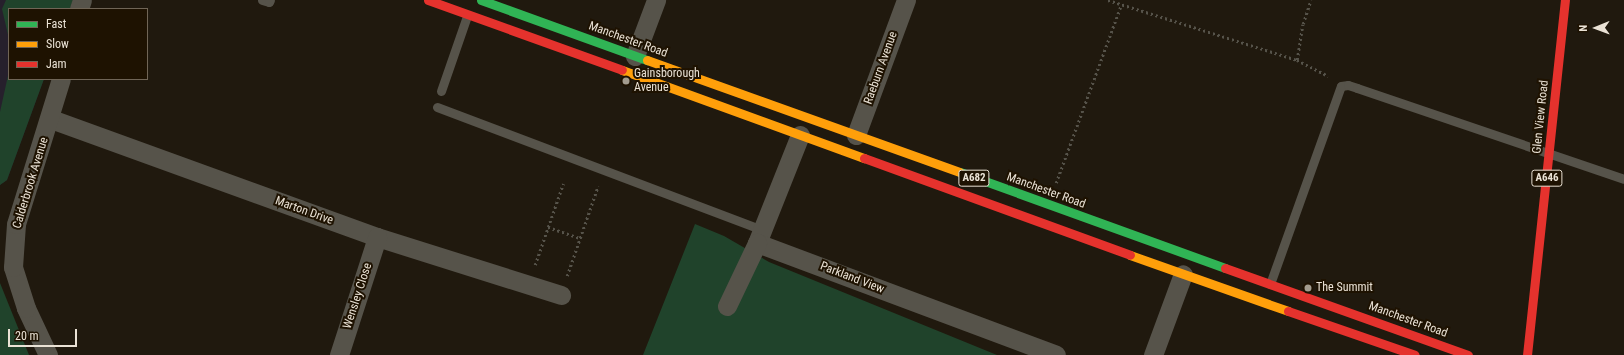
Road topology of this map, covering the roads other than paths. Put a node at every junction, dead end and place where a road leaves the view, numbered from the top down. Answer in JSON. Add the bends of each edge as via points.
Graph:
{"nodes":[{"id":1,"x":262,"y":0,"type":"edge"},
{"id":2,"x":270,"y":0,"type":"edge"},
{"id":3,"x":428,"y":0,"type":"edge"},
{"id":4,"x":481,"y":0,"type":"edge"},
{"id":5,"x":656,"y":0,"type":"edge"},
{"id":6,"x":906,"y":0,"type":"edge"},
{"id":7,"x":1565,"y":0,"type":"edge"},
{"id":8,"x":470,"y":5,"type":"dead end"},
{"id":9,"x":467,"y":16,"type":"junction"},
{"id":10,"x":635,"y":56,"type":"junction"},
{"id":11,"x":629,"y":74,"type":"junction"},
{"id":12,"x":61,"y":80,"type":"edge"},
{"id":13,"x":442,"y":91,"type":"dead end"},
{"id":14,"x":438,"y":106,"type":"dead end"},
{"id":15,"x":807,"y":117,"type":"junction"},
{"id":16,"x":50,"y":119,"type":"junction"},
{"id":17,"x":800,"y":135,"type":"junction"},
{"id":18,"x":856,"y":135,"type":"junction"},
{"id":19,"x":1549,"y":153,"type":"junction"},
{"id":20,"x":850,"y":154,"type":"junction"},
{"id":21,"x":1624,"y":179,"type":"edge"},
{"id":22,"x":985,"y":182,"type":"junction"},
{"id":23,"x":977,"y":200,"type":"junction"},
{"id":24,"x":759,"y":236,"type":"junction"},
{"id":25,"x":377,"y":237,"type":"junction"},
{"id":26,"x":1189,"y":256,"type":"junction"},
{"id":27,"x":1183,"y":274,"type":"junction"},
{"id":28,"x":1270,"y":283,"type":"junction"},
{"id":29,"x":561,"y":295,"type":"road end"},
{"id":30,"x":1263,"y":300,"type":"junction"},
{"id":31,"x":728,"y":306,"type":"dead end"},
{"id":32,"x":48,"y":355,"type":"edge"},
{"id":33,"x":339,"y":355,"type":"edge"},
{"id":34,"x":1056,"y":355,"type":"edge"},
{"id":35,"x":1153,"y":355,"type":"edge"},
{"id":36,"x":1415,"y":355,"type":"edge"},
{"id":37,"x":1468,"y":355,"type":"edge"},
{"id":38,"x":1527,"y":355,"type":"edge"}],
"edges":[{"from":1,"to":2,"type":"lane"},
{"from":3,"to":9,"type":"main road","number":"A682"},
{"from":4,"to":10,"type":"main road","name":"Manchester Road","number":"A682"},
{"from":5,"to":10,"type":"street"},
{"from":6,"to":18,"type":"street","name":"Raeburn Avenue"},
{"from":7,"to":19,"type":"main road","name":"Glen View Road","number":"A646"},
{"from":8,"to":9,"type":"main road"},
{"from":9,"to":11,"type":"main road","number":"A682"},
{"from":9,"to":13,"type":"lane"},
{"from":10,"to":11,"type":"main road"},
{"from":10,"to":15,"type":"main road","name":"Manchester Road","number":"A682"},
{"from":11,"to":17,"type":"main road","number":"A682"},
{"from":12,"to":16,"type":"street","name":"Calderbrook Avenue"},
{"from":14,"to":24,"type":"lane","via":[[604,170]]},
{"from":15,"to":17,"type":"main road"},
{"from":15,"to":18,"type":"main road","name":"Manchester Road","number":"A682"},
{"from":16,"to":25,"type":"street","name":"Marton Drive"},
{"from":16,"to":32,"type":"street","name":"Calderbrook Avenue","via":[[16,224],[13,267],[26,308]]},
{"from":17,"to":20,"type":"main road","number":"A682"},
{"from":17,"to":24,"type":"street"},
{"from":18,"to":20,"type":"main road"},
{"from":18,"to":22,"type":"main road","name":"Manchester Road","number":"A682"},
{"from":19,"to":21,"type":"lane"},
{"from":19,"to":28,"type":"lane","via":[[1352,86],[1341,86]]},
{"from":19,"to":38,"type":"main road","name":"Glen View Road","number":"A646"},
{"from":20,"to":23,"type":"main road","number":"A682"},
{"from":22,"to":23,"type":"main road"},
{"from":22,"to":26,"type":"main road","name":"Manchester Road","number":"A682"},
{"from":23,"to":27,"type":"main road","number":"A682"},
{"from":24,"to":31,"type":"street"},
{"from":24,"to":34,"type":"street","name":"Parkland View"},
{"from":25,"to":29,"type":"street","name":"Marton Drive"},
{"from":25,"to":33,"type":"street","name":"Wensley Close"},
{"from":26,"to":27,"type":"main road"},
{"from":26,"to":28,"type":"main road","name":"Manchester Road","number":"A682"},
{"from":27,"to":30,"type":"main road","number":"A682"},
{"from":27,"to":35,"type":"street"},
{"from":28,"to":30,"type":"lane"},
{"from":28,"to":37,"type":"main road","name":"Manchester Road","number":"A682"},
{"from":30,"to":36,"type":"main road","number":"A682"}]}
